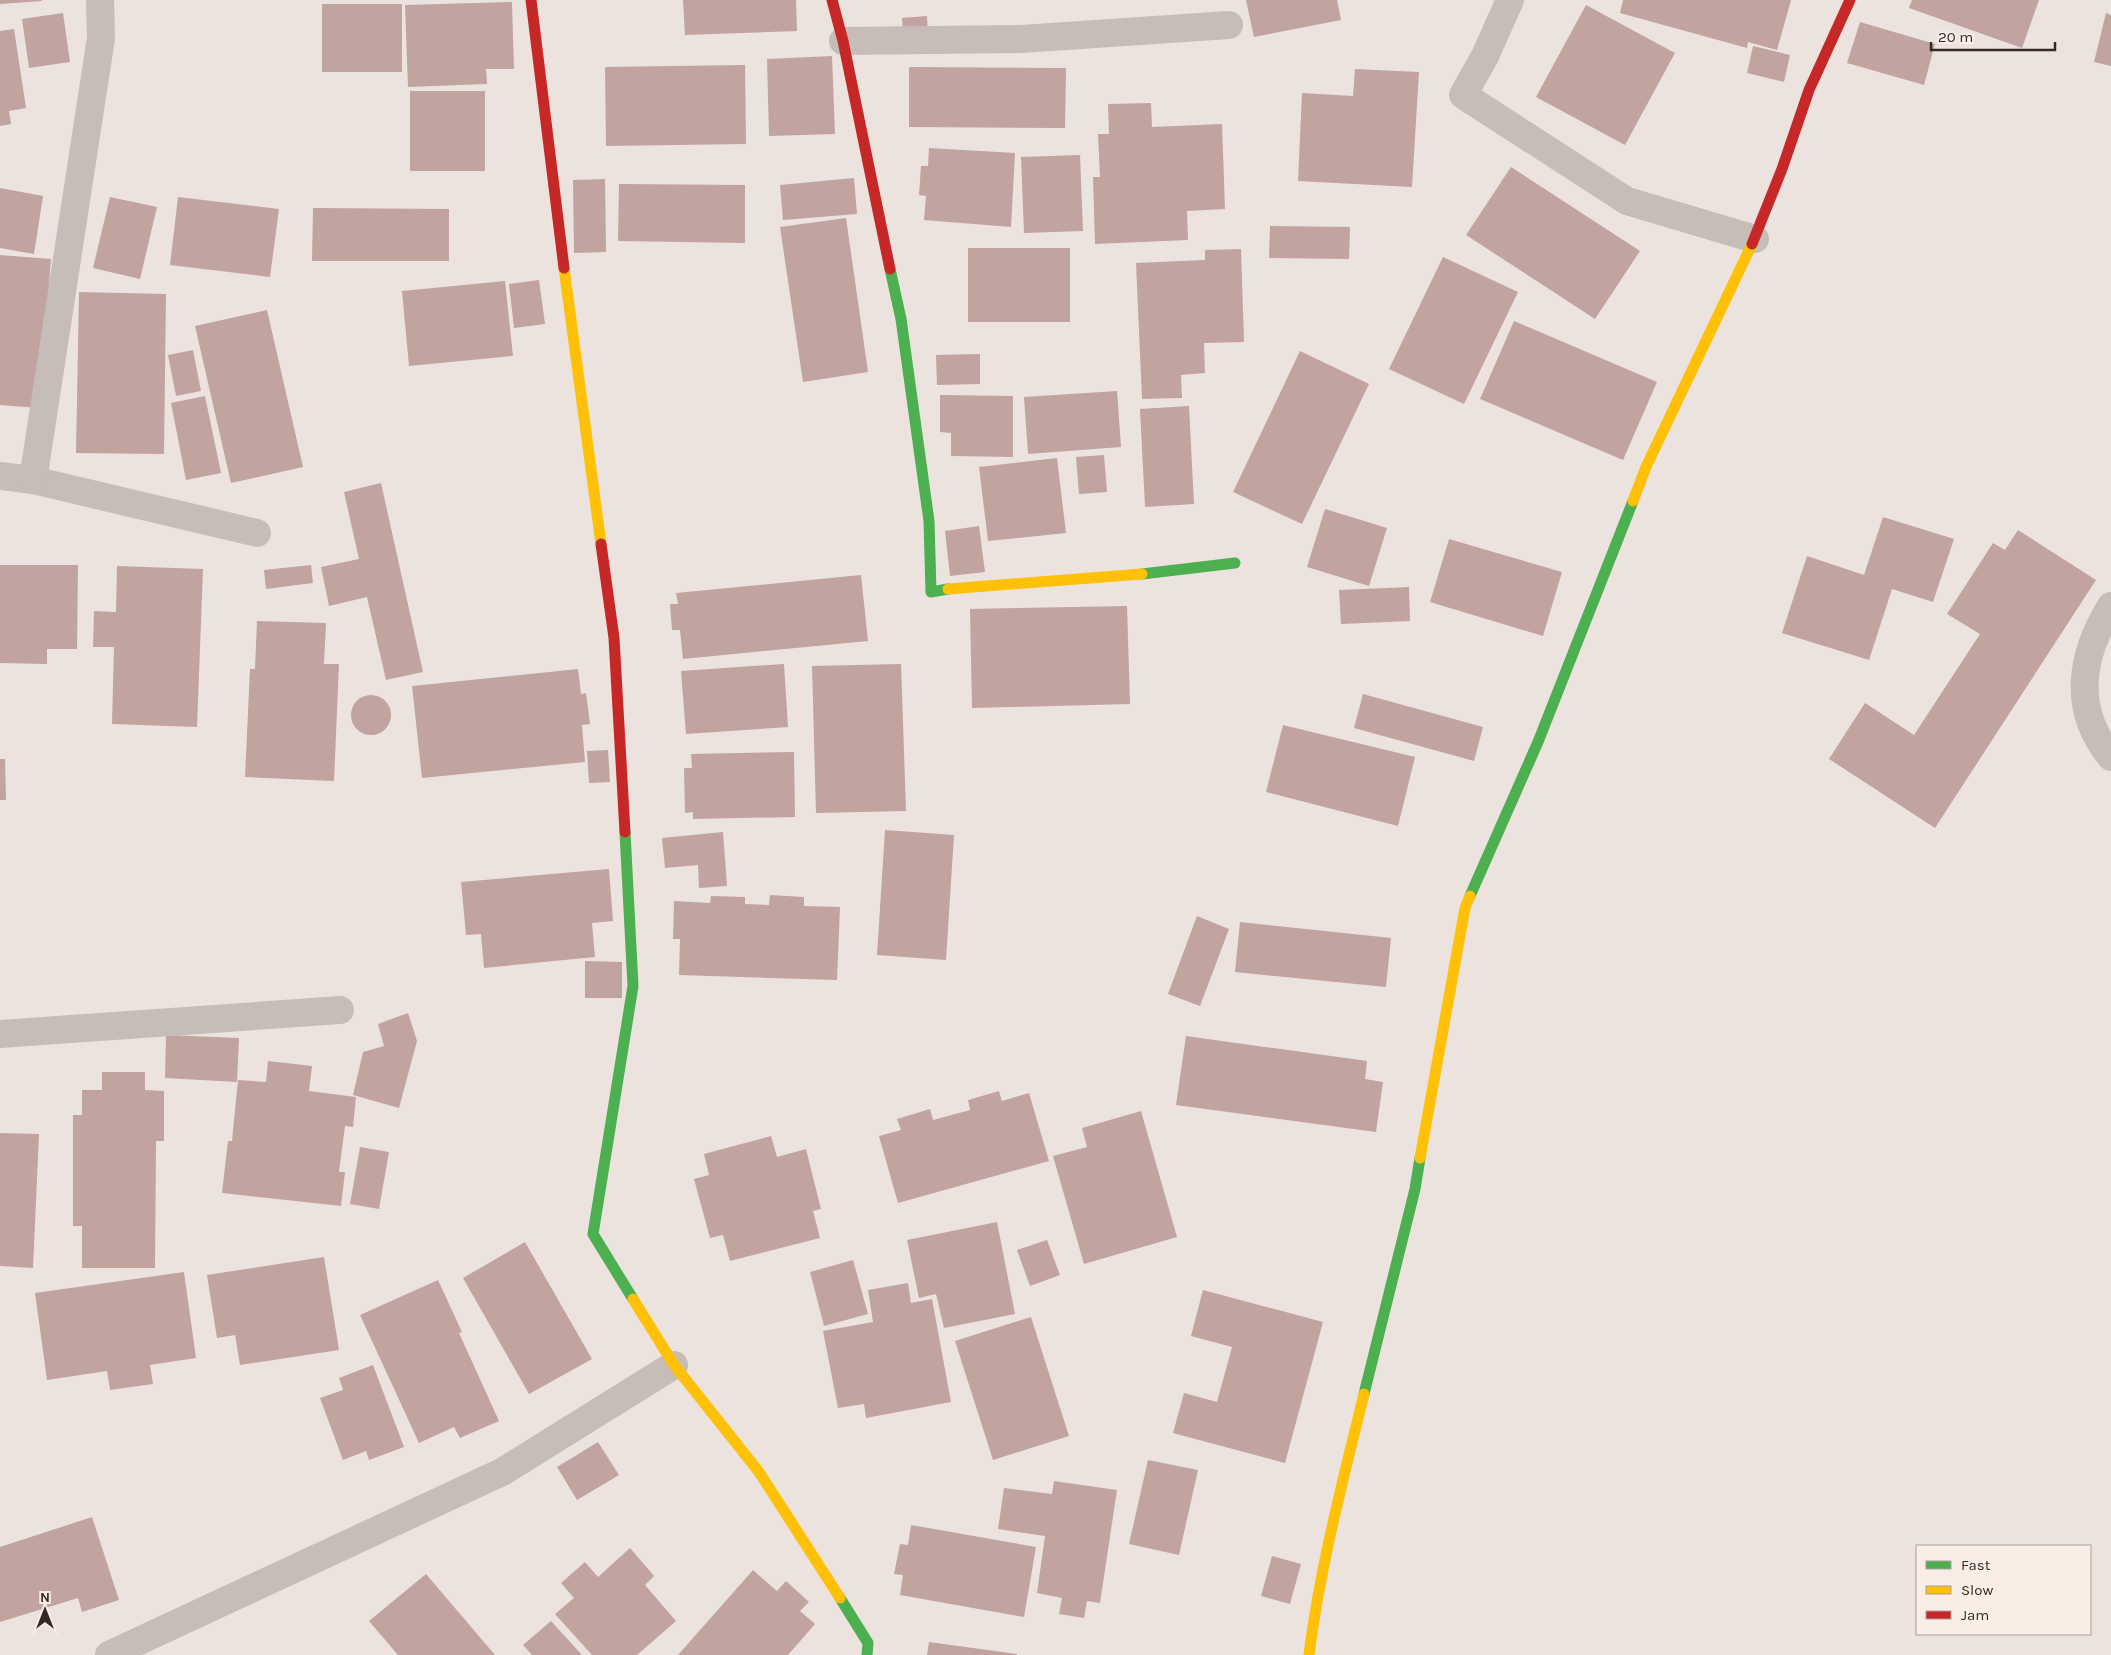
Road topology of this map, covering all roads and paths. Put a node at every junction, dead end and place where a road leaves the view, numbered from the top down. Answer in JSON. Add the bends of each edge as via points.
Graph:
{"nodes":[{"id":1,"x":100,"y":0,"type":"edge"},
{"id":2,"x":531,"y":0,"type":"edge"},
{"id":3,"x":832,"y":0,"type":"edge"},
{"id":4,"x":1510,"y":0,"type":"edge"},
{"id":5,"x":1850,"y":0,"type":"edge"},
{"id":6,"x":1229,"y":25,"type":"dead end"},
{"id":7,"x":843,"y":42,"type":"junction"},
{"id":8,"x":1755,"y":239,"type":"junction"},
{"id":9,"x":0,"y":476,"type":"edge"},
{"id":10,"x":33,"y":480,"type":"junction"},
{"id":11,"x":257,"y":533,"type":"dead end"},
{"id":12,"x":1236,"y":563,"type":"dead end"},
{"id":13,"x":2111,"y":606,"type":"edge"},
{"id":14,"x":2111,"y":757,"type":"edge"},
{"id":15,"x":340,"y":1010,"type":"dead end"},
{"id":16,"x":0,"y":1034,"type":"edge"},
{"id":17,"x":674,"y":1365,"type":"junction"},
{"id":18,"x":863,"y":1651,"type":"edge"},
{"id":19,"x":109,"y":1655,"type":"edge"},
{"id":20,"x":1309,"y":1655,"type":"edge"}],
"edges":[{"from":1,"to":10,"type":"street","via":[[99,48]]},
{"from":2,"to":17,"type":"street","via":[[614,638],[633,986],[593,1234]]},
{"from":3,"to":7,"type":"street"},
{"from":4,"to":8,"type":"street","via":[[1463,95],[1627,201]]},
{"from":5,"to":8,"type":"street","via":[[1809,90]]},
{"from":6,"to":7,"type":"street","via":[[1021,39]]},
{"from":7,"to":12,"type":"street","via":[[901,319],[929,521],[931,592]]},
{"from":8,"to":20,"type":"street","via":[[1646,467],[1538,742],[1465,908],[1415,1189],[1337,1503],[1315,1606]]},
{"from":9,"to":10,"type":"street"},
{"from":10,"to":11,"type":"street"},
{"from":13,"to":14,"type":"street","via":[[2097,628],[2086,661],[2084,703],[2097,741]]},
{"from":15,"to":16,"type":"street"},
{"from":17,"to":18,"type":"street","via":[[759,1472]]},
{"from":17,"to":19,"type":"street","via":[[502,1472]]}]}
